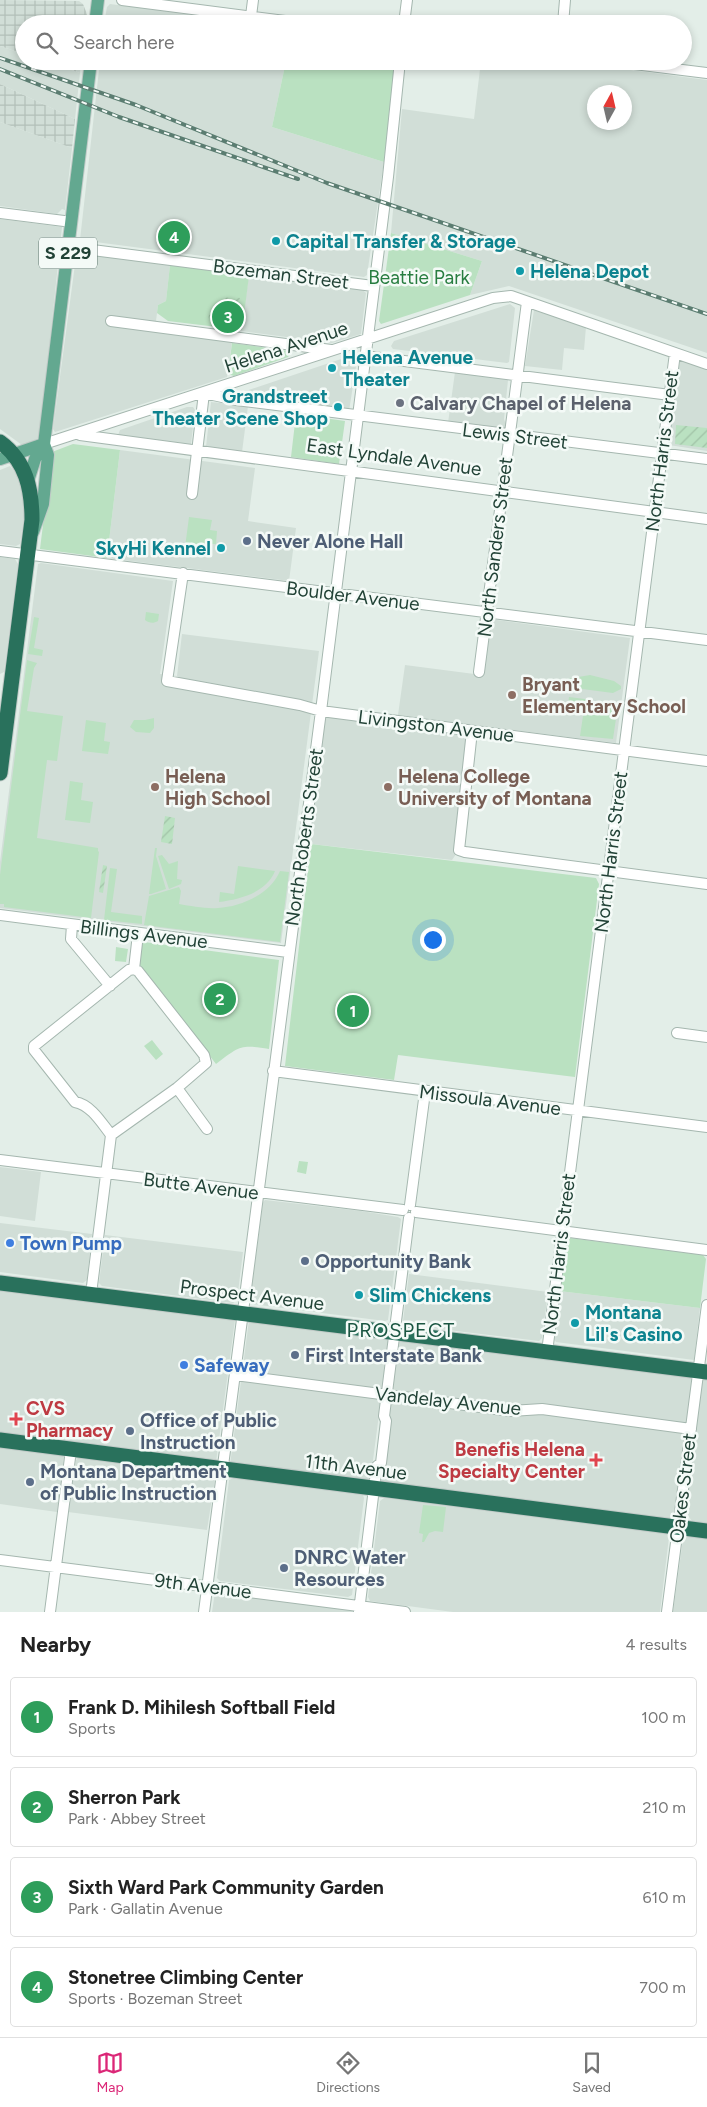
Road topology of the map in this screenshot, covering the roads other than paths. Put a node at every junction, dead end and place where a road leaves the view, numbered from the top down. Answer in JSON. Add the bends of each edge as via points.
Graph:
{"nodes":[{"id":1,"x":98,"y":0,"type":"edge"},
{"id":2,"x":122,"y":0,"type":"edge"},
{"id":3,"x":253,"y":0,"type":"edge"},
{"id":4,"x":407,"y":0,"type":"edge"},
{"id":5,"x":565,"y":0,"type":"edge"},
{"id":6,"x":96,"y":15,"type":"edge"},
{"id":7,"x":243,"y":15,"type":"edge"},
{"id":8,"x":251,"y":15,"type":"edge"},
{"id":9,"x":405,"y":15,"type":"edge"},
{"id":10,"x":564,"y":15,"type":"edge"},
{"id":11,"x":90,"y":70,"type":"edge"},
{"id":12,"x":399,"y":70,"type":"edge"},
{"id":13,"x":683,"y":70,"type":"edge"},
{"id":14,"x":707,"y":73,"type":"edge"},
{"id":15,"x":0,"y":213,"type":"edge"},
{"id":16,"x":72,"y":222,"type":"junction"},
{"id":17,"x":69,"y":247,"type":"junction"},
{"id":18,"x":373,"y":286,"type":"junction"},
{"id":19,"x":527,"y":302,"type":"junction"},
{"id":20,"x":111,"y":321,"type":"dead end"},
{"id":21,"x":367,"y":340,"type":"junction"},
{"id":22,"x":335,"y":350,"type":"junction"},
{"id":23,"x":675,"y":353,"type":"junction"},
{"id":24,"x":364,"y":356,"type":"junction"},
{"id":25,"x":707,"y":364,"type":"edge"},
{"id":26,"x":518,"y":376,"type":"junction"},
{"id":27,"x":204,"y":393,"type":"junction"},
{"id":28,"x":670,"y":395,"type":"junction"},
{"id":29,"x":357,"y":416,"type":"junction"},
{"id":30,"x":76,"y":435,"type":"junction"},
{"id":31,"x":509,"y":436,"type":"junction"},
{"id":32,"x":0,"y":442,"type":"edge"},
{"id":33,"x":44,"y":444,"type":"junction"},
{"id":34,"x":198,"y":451,"type":"junction"},
{"id":35,"x":662,"y":453,"type":"junction"},
{"id":36,"x":7,"y":457,"type":"edge"},
{"id":37,"x":707,"y":459,"type":"edge"},
{"id":38,"x":350,"y":471,"type":"junction"},
{"id":39,"x":28,"y":481,"type":"junction"},
{"id":40,"x":502,"y":492,"type":"junction"},
{"id":41,"x":192,"y":494,"type":"dead end"},
{"id":42,"x":654,"y":512,"type":"junction"},
{"id":43,"x":707,"y":519,"type":"edge"},
{"id":44,"x":30,"y":536,"type":"junction"},
{"id":45,"x":0,"y":550,"type":"edge"},
{"id":46,"x":28,"y":554,"type":"junction"},
{"id":47,"x":183,"y":573,"type":"junction"},
{"id":48,"x":334,"y":593,"type":"junction"},
{"id":49,"x":487,"y":613,"type":"junction"},
{"id":50,"x":640,"y":632,"type":"junction"},
{"id":51,"x":707,"y":640,"type":"edge"},
{"id":52,"x":479,"y":672,"type":"dead end"},
{"id":53,"x":6,"y":680,"type":"edge"},
{"id":54,"x":321,"y":711,"type":"junction"},
{"id":55,"x":472,"y":731,"type":"junction"},
{"id":56,"x":624,"y":751,"type":"junction"},
{"id":57,"x":707,"y":761,"type":"edge"},
{"id":58,"x":0,"y":773,"type":"edge"},
{"id":59,"x":608,"y":871,"type":"junction"},
{"id":60,"x":707,"y":884,"type":"edge"},
{"id":61,"x":0,"y":915,"type":"edge"},
{"id":62,"x":72,"y":925,"type":"junction"},
{"id":63,"x":138,"y":934,"type":"junction"},
{"id":64,"x":288,"y":952,"type":"junction"},
{"id":65,"x":134,"y":969,"type":"junction"},
{"id":66,"x":110,"y":986,"type":"junction"},
{"id":67,"x":677,"y":1033,"type":"dead end"},
{"id":68,"x":707,"y":1037,"type":"edge"},
{"id":69,"x":273,"y":1071,"type":"junction"},
{"id":70,"x":177,"y":1088,"type":"junction"},
{"id":71,"x":425,"y":1092,"type":"junction"},
{"id":72,"x":578,"y":1110,"type":"junction"},
{"id":73,"x":707,"y":1127,"type":"edge"},
{"id":74,"x":207,"y":1129,"type":"dead end"},
{"id":75,"x":111,"y":1135,"type":"junction"},
{"id":76,"x":0,"y":1160,"type":"edge"},
{"id":77,"x":106,"y":1174,"type":"junction"},
{"id":78,"x":258,"y":1192,"type":"junction"},
{"id":79,"x":409,"y":1211,"type":"junction"},
{"id":80,"x":562,"y":1231,"type":"junction"},
{"id":81,"x":707,"y":1250,"type":"edge"},
{"id":82,"x":0,"y":1283,"type":"edge"},
{"id":83,"x":91,"y":1294,"type":"junction"},
{"id":84,"x":707,"y":1305,"type":"edge"},
{"id":85,"x":243,"y":1314,"type":"junction"},
{"id":86,"x":395,"y":1333,"type":"junction"},
{"id":87,"x":546,"y":1352,"type":"junction"},
{"id":88,"x":703,"y":1372,"type":"edge"},
{"id":89,"x":235,"y":1375,"type":"junction"},
{"id":90,"x":386,"y":1394,"type":"junction"},
{"id":91,"x":691,"y":1429,"type":"junction"},
{"id":92,"x":0,"y":1440,"type":"edge"},
{"id":93,"x":71,"y":1450,"type":"junction"},
{"id":94,"x":223,"y":1470,"type":"junction"},
{"id":95,"x":374,"y":1490,"type":"junction"},
{"id":96,"x":678,"y":1528,"type":"junction"},
{"id":97,"x":707,"y":1531,"type":"edge"},
{"id":98,"x":0,"y":1560,"type":"edge"},
{"id":99,"x":55,"y":1568,"type":"junction"},
{"id":100,"x":208,"y":1586,"type":"junction"},
{"id":101,"x":359,"y":1609,"type":"edge"},
{"id":102,"x":50,"y":1612,"type":"edge"},
{"id":103,"x":204,"y":1612,"type":"edge"},
{"id":104,"x":405,"y":1612,"type":"edge"},
{"id":105,"x":667,"y":1612,"type":"edge"}],
"edges":[{"from":1,"to":6,"type":"main road"},
{"from":2,"to":7,"type":"street"},
{"from":3,"to":8,"type":"street"},
{"from":4,"to":9,"type":"street"},
{"from":5,"to":10,"type":"street"},
{"from":11,"to":16,"type":"main road","number":"S 229"},
{"from":12,"to":18,"type":"street","name":"North Roberts Street"},
{"from":13,"to":14,"type":"street"},
{"from":15,"to":16,"type":"street"},
{"from":16,"to":17,"type":"main road","number":"S 229"},
{"from":17,"to":18,"type":"street","name":"Bozeman Street"},
{"from":17,"to":33,"type":"main road","number":"S 229"},
{"from":18,"to":21,"type":"street","name":"North Roberts Street"},
{"from":19,"to":21,"type":"street","name":"Helena Avenue","via":[[511,296],[493,298]]},
{"from":19,"to":23,"type":"street","name":"Helena Avenue"},
{"from":19,"to":26,"type":"street","name":"North Sanders Street"},
{"from":20,"to":22,"type":"street"},
{"from":21,"to":22,"type":"street","name":"Helena Avenue"},
{"from":21,"to":24,"type":"street","name":"North Roberts Street"},
{"from":22,"to":27,"type":"street","name":"Helena Avenue"},
{"from":23,"to":25,"type":"street","name":"Helena Avenue"},
{"from":23,"to":28,"type":"street","name":"North Harris Street"},
{"from":24,"to":26,"type":"street"},
{"from":24,"to":29,"type":"street","name":"North Roberts Street"},
{"from":26,"to":28,"type":"street"},
{"from":26,"to":31,"type":"street","name":"North Sanders Street"},
{"from":27,"to":29,"type":"street","name":"Lewis Street"},
{"from":27,"to":30,"type":"street","name":"Helena Avenue"},
{"from":27,"to":34,"type":"street"},
{"from":28,"to":35,"type":"street","name":"North Harris Street"},
{"from":29,"to":31,"type":"street","name":"Lewis Street"},
{"from":29,"to":38,"type":"street","name":"North Roberts Street"},
{"from":30,"to":33,"type":"street","name":"Helena Avenue"},
{"from":30,"to":34,"type":"street","name":"East Lyndale Avenue"},
{"from":31,"to":35,"type":"street","name":"Lewis Street"},
{"from":31,"to":40,"type":"street","name":"North Sanders Street"},
{"from":32,"to":36,"type":"highway"},
{"from":33,"to":36,"type":"main road","name":"Helena Avenue"},
{"from":33,"to":39,"type":"main road"},
{"from":33,"to":44,"type":"main road","number":"S 229","via":[[48,455],[43,504]]},
{"from":34,"to":38,"type":"street","name":"East Lyndale Avenue"},
{"from":34,"to":41,"type":"street"},
{"from":35,"to":37,"type":"street","name":"Lewis Street"},
{"from":35,"to":42,"type":"street","name":"North Harris Street"},
{"from":36,"to":39,"type":"highway","via":[[21,464]]},
{"from":38,"to":40,"type":"street","name":"East Lyndale Avenue"},
{"from":38,"to":48,"type":"street","name":"North Roberts Street"},
{"from":39,"to":44,"type":"highway","via":[[32,502]]},
{"from":40,"to":42,"type":"street","name":"East Lyndale Avenue"},
{"from":40,"to":49,"type":"street","name":"North Sanders Street"},
{"from":42,"to":43,"type":"street","name":"East Lyndale Avenue"},
{"from":42,"to":50,"type":"street","name":"North Harris Street"},
{"from":44,"to":46,"type":"highway"},
{"from":45,"to":46,"type":"street","name":"Boulder Avenue"},
{"from":46,"to":47,"type":"street","name":"Boulder Avenue"},
{"from":46,"to":53,"type":"highway"},
{"from":47,"to":48,"type":"street","name":"Boulder Avenue"},
{"from":47,"to":54,"type":"street","name":"Livingston Avenue","via":[[167,680]]},
{"from":48,"to":49,"type":"street","name":"Boulder Avenue"},
{"from":48,"to":54,"type":"street","name":"North Roberts Street"},
{"from":49,"to":50,"type":"street","name":"Boulder Avenue"},
{"from":49,"to":52,"type":"street","name":"North Sanders Street"},
{"from":50,"to":51,"type":"street","name":"Boulder Avenue"},
{"from":50,"to":56,"type":"street","name":"North Harris Street"},
{"from":53,"to":58,"type":"highway"},
{"from":54,"to":55,"type":"street","name":"Livingston Avenue"},
{"from":54,"to":64,"type":"street","name":"North Roberts Street"},
{"from":55,"to":56,"type":"street","name":"Livingston Avenue"},
{"from":55,"to":59,"type":"street","via":[[459,850]]},
{"from":56,"to":57,"type":"street","name":"Livingston Avenue"},
{"from":56,"to":59,"type":"street","name":"North Harris Street"},
{"from":59,"to":60,"type":"street"},
{"from":59,"to":72,"type":"street","name":"North Harris Street"},
{"from":61,"to":62,"type":"street","name":"Billings Avenue"},
{"from":62,"to":63,"type":"street","name":"Billings Avenue"},
{"from":62,"to":66,"type":"street","via":[[71,939]]},
{"from":63,"to":64,"type":"street","name":"Billings Avenue"},
{"from":63,"to":65,"type":"street"},
{"from":64,"to":69,"type":"street","name":"North Roberts Street"},
{"from":65,"to":66,"type":"street","via":[[128,970]]},
{"from":65,"to":70,"type":"street","via":[[206,1059],[204,1066]]},
{"from":66,"to":75,"type":"street","via":[[36,1044],[34,1050],[75,1102],[89,1108]]},
{"from":67,"to":68,"type":"street"},
{"from":69,"to":71,"type":"street","name":"Missoula Avenue"},
{"from":69,"to":78,"type":"street","name":"North Roberts Street"},
{"from":70,"to":74,"type":"street"},
{"from":70,"to":75,"type":"street"},
{"from":71,"to":72,"type":"street","name":"Missoula Avenue"},
{"from":71,"to":79,"type":"street"},
{"from":72,"to":73,"type":"street","name":"Missoula Avenue"},
{"from":72,"to":80,"type":"street","name":"North Harris Street"},
{"from":75,"to":77,"type":"street"},
{"from":76,"to":77,"type":"street","name":"Butte Avenue"},
{"from":77,"to":78,"type":"street","name":"Butte Avenue"},
{"from":77,"to":83,"type":"street"},
{"from":78,"to":79,"type":"street","name":"Butte Avenue"},
{"from":78,"to":85,"type":"street","name":"North Roberts Street"},
{"from":79,"to":80,"type":"street","name":"Butte Avenue"},
{"from":79,"to":86,"type":"street"},
{"from":80,"to":81,"type":"street","name":"Butte Avenue"},
{"from":80,"to":87,"type":"street","name":"North Harris Street"},
{"from":82,"to":83,"type":"highway","name":"Prospect Avenue"},
{"from":83,"to":85,"type":"highway","name":"Prospect Avenue"},
{"from":84,"to":88,"type":"street","name":"Oakes Street"},
{"from":85,"to":86,"type":"highway","name":"Prospect Avenue"},
{"from":85,"to":89,"type":"street","name":"North Roberts Street"},
{"from":86,"to":87,"type":"highway","name":"Prospect Avenue"},
{"from":86,"to":90,"type":"street"},
{"from":87,"to":88,"type":"highway","name":"Prospect Avenue"},
{"from":88,"to":91,"type":"street","name":"Oakes Street"},
{"from":89,"to":90,"type":"street","name":"Vandelay Avenue"},
{"from":89,"to":94,"type":"street","name":"North Roberts Street"},
{"from":90,"to":91,"type":"street","name":"Vandelay Avenue","via":[[511,1411],[542,1409]]},
{"from":90,"to":95,"type":"street","via":[[384,1416],[380,1420]]},
{"from":91,"to":96,"type":"street","name":"Oakes Street"},
{"from":92,"to":93,"type":"highway","name":"11th Avenue"},
{"from":93,"to":94,"type":"highway","name":"11th Avenue"},
{"from":93,"to":99,"type":"street"},
{"from":94,"to":95,"type":"highway","name":"11th Avenue"},
{"from":94,"to":100,"type":"street","name":"North Roberts Street"},
{"from":95,"to":96,"type":"highway","name":"11th Avenue"},
{"from":95,"to":101,"type":"street"},
{"from":96,"to":97,"type":"highway","name":"11th Avenue"},
{"from":96,"to":105,"type":"street","name":"Oakes Street"},
{"from":98,"to":99,"type":"street","name":"9th Avenue"},
{"from":99,"to":100,"type":"street","name":"9th Avenue"},
{"from":99,"to":102,"type":"street"},
{"from":100,"to":101,"type":"street","name":"9th Avenue"},
{"from":100,"to":103,"type":"street","name":"North Roberts Street"},
{"from":101,"to":104,"type":"street","name":"9th Avenue"}]}
